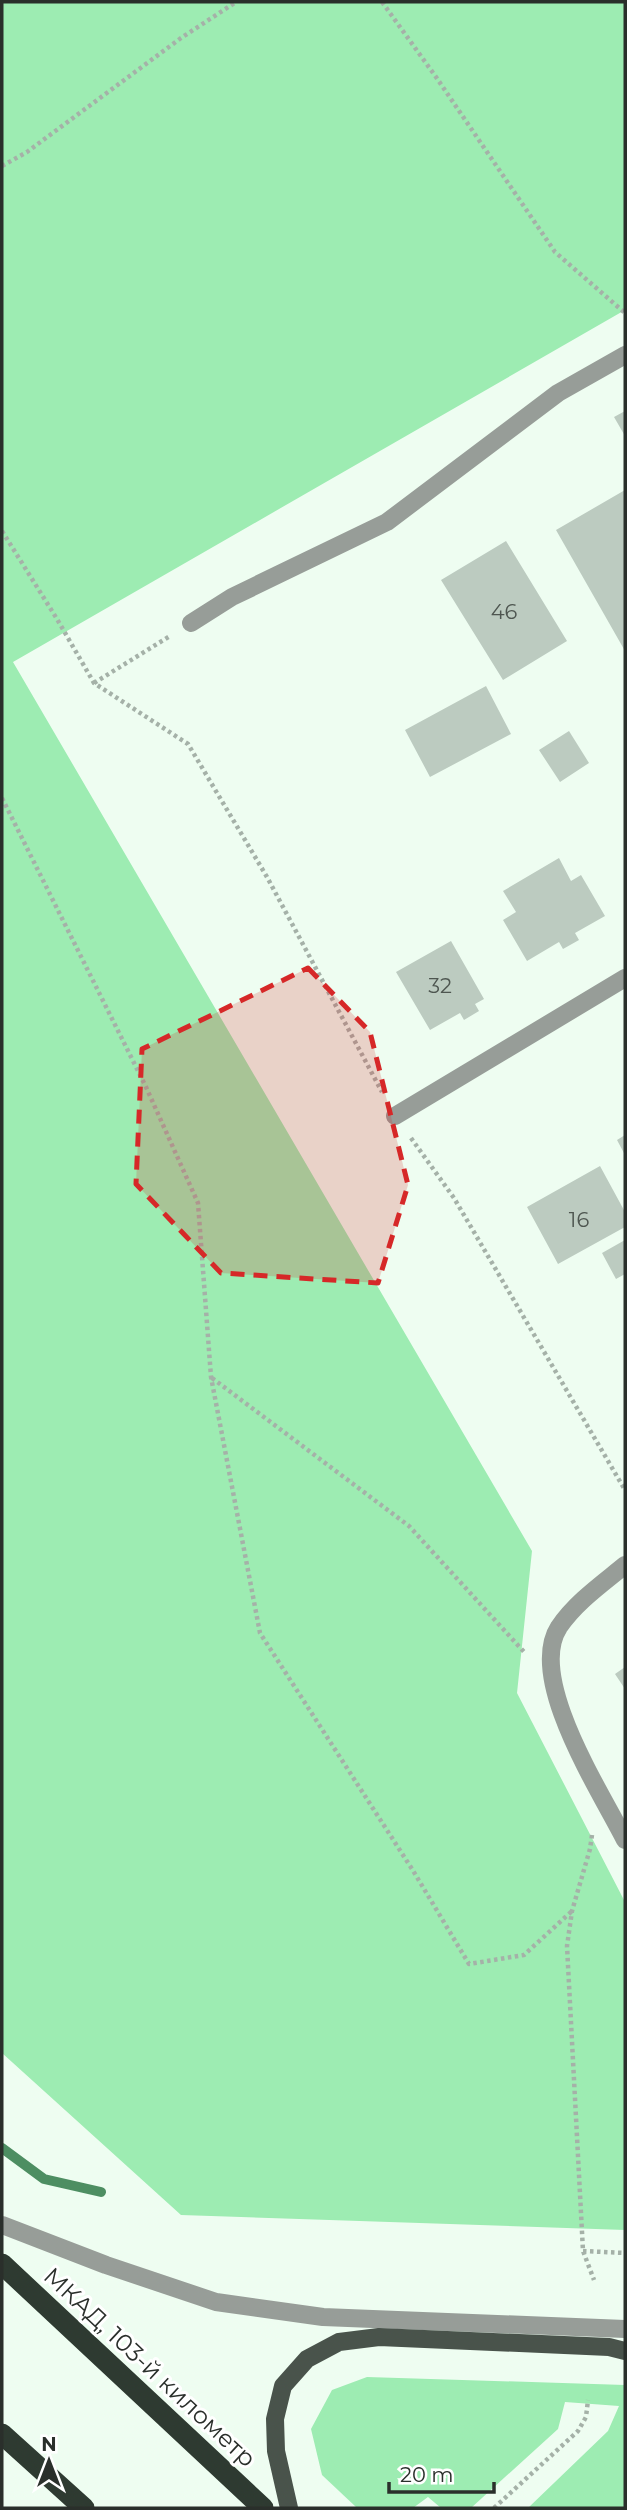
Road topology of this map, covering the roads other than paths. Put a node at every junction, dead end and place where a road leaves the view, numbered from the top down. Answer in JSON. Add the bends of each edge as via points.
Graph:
{"nodes":[{"id":1,"x":625,"y":355,"type":"edge"},
{"id":2,"x":191,"y":623,"type":"road end"},
{"id":3,"x":625,"y":978,"type":"edge"},
{"id":4,"x":395,"y":1116,"type":"road end"},
{"id":5,"x":625,"y":1565,"type":"edge"},
{"id":6,"x":625,"y":1840,"type":"edge"},
{"id":7,"x":2,"y":2225,"type":"edge"},
{"id":8,"x":2,"y":2264,"type":"edge"},
{"id":9,"x":625,"y":2329,"type":"edge"},
{"id":10,"x":625,"y":2351,"type":"edge"},
{"id":11,"x":2,"y":2434,"type":"edge"},
{"id":12,"x":84,"y":2508,"type":"edge"},
{"id":13,"x":263,"y":2508,"type":"edge"},
{"id":14,"x":289,"y":2508,"type":"edge"}],
"edges":[{"from":1,"to":2,"type":"street","via":[[558,393],[387,522],[232,597]]},
{"from":3,"to":4,"type":"street"},
{"from":5,"to":6,"type":"street","via":[[587,1595],[558,1629],[550,1658],[568,1731]]},
{"from":7,"to":9,"type":"street","via":[[216,2302],[323,2317]]},
{"from":8,"to":13,"type":"highway","name":"МКАД, 103-й километр"},
{"from":10,"to":14,"type":"main road","via":[[379,2337],[338,2342],[307,2359],[283,2386],[275,2418],[276,2451]]},
{"from":11,"to":12,"type":"highway"}]}
